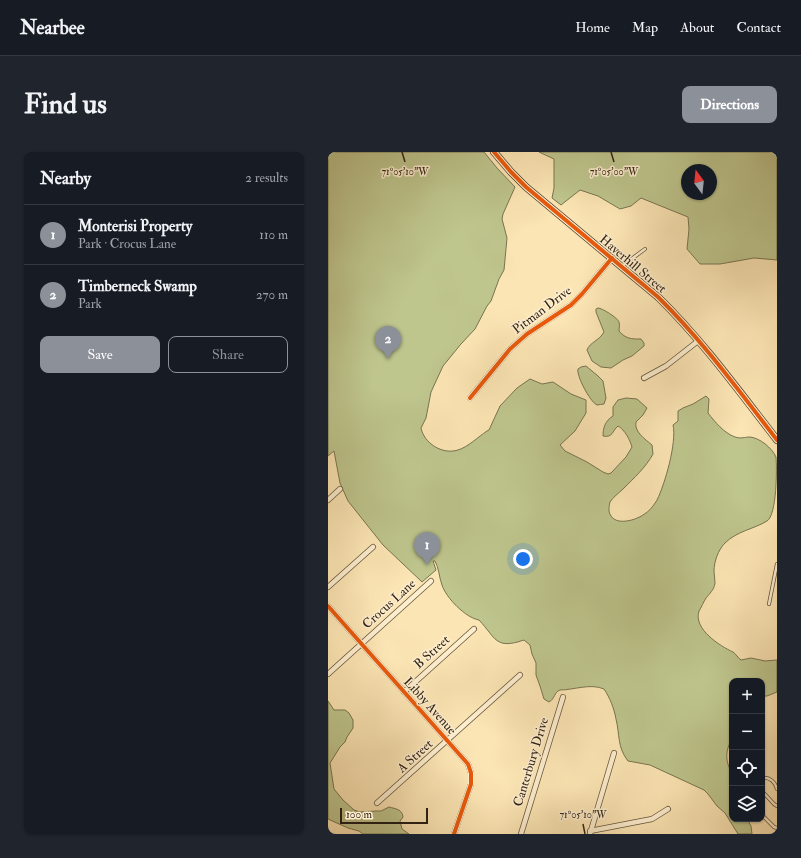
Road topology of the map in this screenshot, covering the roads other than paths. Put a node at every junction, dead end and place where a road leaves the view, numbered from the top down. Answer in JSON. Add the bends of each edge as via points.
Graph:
{"nodes":[{"id":1,"x":494,"y":152,"type":"edge"},
{"id":2,"x":645,"y":249,"type":"dead end"},
{"id":3,"x":612,"y":258,"type":"junction"},
{"id":4,"x":622,"y":266,"type":"junction"},
{"id":5,"x":698,"y":340,"type":"junction"},
{"id":6,"x":644,"y":378,"type":"dead end"},
{"id":7,"x":470,"y":398,"type":"dead end"},
{"id":8,"x":777,"y":440,"type":"edge"},
{"id":9,"x":340,"y":489,"type":"dead end"},
{"id":10,"x":328,"y":500,"type":"edge"},
{"id":11,"x":373,"y":547,"type":"dead end"},
{"id":12,"x":777,"y":564,"type":"edge"},
{"id":13,"x":430,"y":581,"type":"dead end"},
{"id":14,"x":328,"y":587,"type":"edge"},
{"id":15,"x":769,"y":604,"type":"dead end"},
{"id":16,"x":328,"y":606,"type":"edge"},
{"id":17,"x":474,"y":629,"type":"dead end"},
{"id":18,"x":361,"y":644,"type":"junction"},
{"id":19,"x":328,"y":674,"type":"edge"},
{"id":20,"x":520,"y":675,"type":"dead end"},
{"id":21,"x":404,"y":692,"type":"junction"},
{"id":22,"x":563,"y":697,"type":"dead end"},
{"id":23,"x":447,"y":740,"type":"junction"},
{"id":24,"x":614,"y":753,"type":"dead end"},
{"id":25,"x":765,"y":777,"type":"edge"},
{"id":26,"x":777,"y":789,"type":"edge"},
{"id":27,"x":765,"y":794,"type":"edge"},
{"id":28,"x":377,"y":803,"type":"dead end"},
{"id":29,"x":777,"y":806,"type":"edge"},
{"id":30,"x":668,"y":809,"type":"dead end"},
{"id":31,"x":765,"y":818,"type":"edge"},
{"id":32,"x":777,"y":828,"type":"edge"},
{"id":33,"x":590,"y":833,"type":"edge"},
{"id":34,"x":454,"y":834,"type":"edge"},
{"id":35,"x":521,"y":834,"type":"edge"}],
"edges":[{"from":1,"to":3,"type":"street","name":"Haverhill Street","via":[[526,187]]},
{"from":2,"to":4,"type":"lane"},
{"from":3,"to":4,"type":"street","name":"Haverhill Street"},
{"from":3,"to":7,"type":"street","name":"Pitman Drive","via":[[571,305],[527,334],[510,349]]},
{"from":4,"to":5,"type":"street","name":"Haverhill Street","via":[[658,297]]},
{"from":5,"to":6,"type":"street","via":[[666,366]]},
{"from":5,"to":8,"type":"street","name":"Haverhill Street"},
{"from":9,"to":10,"type":"street"},
{"from":11,"to":14,"type":"street"},
{"from":12,"to":15,"type":"lane"},
{"from":13,"to":18,"type":"street","name":"Crocus Lane"},
{"from":16,"to":18,"type":"street","name":"Libby Avenue"},
{"from":17,"to":21,"type":"street","name":"B Street"},
{"from":18,"to":19,"type":"street","name":"Crocus Lane"},
{"from":18,"to":21,"type":"street","name":"Libby Avenue"},
{"from":20,"to":23,"type":"street","name":"A Street"},
{"from":21,"to":23,"type":"street","name":"Libby Avenue"},
{"from":22,"to":35,"type":"street","name":"Canterbury Drive"},
{"from":23,"to":28,"type":"street","name":"A Street"},
{"from":23,"to":34,"type":"street","name":"Libby Avenue","via":[[467,762],[472,776]]},
{"from":24,"to":33,"type":"street"},
{"from":25,"to":26,"type":"lane","via":[[775,784]]},
{"from":27,"to":29,"type":"lane"},
{"from":30,"to":33,"type":"street","via":[[652,819]]},
{"from":31,"to":32,"type":"lane"}]}
